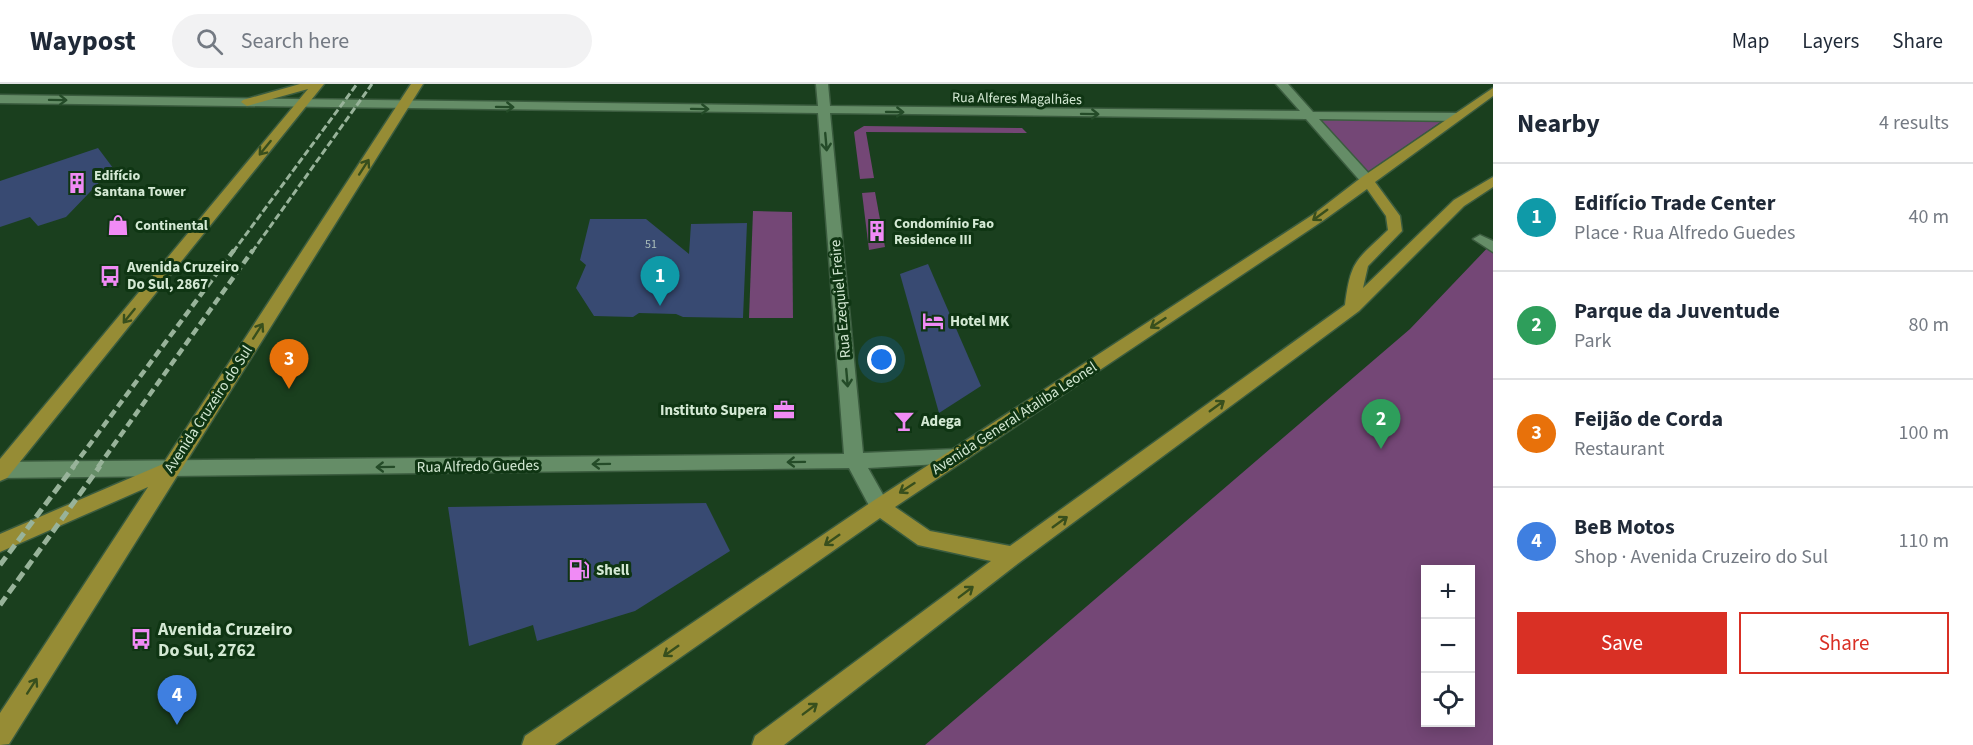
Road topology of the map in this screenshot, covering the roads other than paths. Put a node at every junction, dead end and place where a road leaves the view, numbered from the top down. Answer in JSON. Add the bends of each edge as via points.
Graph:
{"nodes":[{"id":1,"x":316,"y":84,"type":"edge"},
{"id":2,"x":417,"y":84,"type":"edge"},
{"id":3,"x":822,"y":84,"type":"edge"},
{"id":4,"x":1282,"y":84,"type":"edge"},
{"id":5,"x":1493,"y":91,"type":"edge"},
{"id":6,"x":0,"y":99,"type":"edge"},
{"id":7,"x":247,"y":102,"type":"junction"},
{"id":8,"x":302,"y":103,"type":"junction"},
{"id":9,"x":403,"y":105,"type":"junction"},
{"id":10,"x":824,"y":111,"type":"junction"},
{"id":11,"x":1311,"y":116,"type":"junction"},
{"id":12,"x":1457,"y":117,"type":"junction"},
{"id":13,"x":1367,"y":180,"type":"junction"},
{"id":14,"x":1493,"y":181,"type":"edge"},
{"id":15,"x":1480,"y":239,"type":"dead end"},
{"id":16,"x":1493,"y":248,"type":"edge"},
{"id":17,"x":1353,"y":307,"type":"junction"},
{"id":18,"x":957,"y":456,"type":"junction"},
{"id":19,"x":854,"y":461,"type":"junction"},
{"id":20,"x":170,"y":469,"type":"junction"},
{"id":21,"x":1,"y":471,"type":"edge"},
{"id":22,"x":880,"y":507,"type":"junction"},
{"id":23,"x":0,"y":543,"type":"edge"},
{"id":24,"x":1013,"y":556,"type":"junction"},
{"id":25,"x":0,"y":735,"type":"edge"},
{"id":26,"x":534,"y":745,"type":"edge"},
{"id":27,"x":764,"y":745,"type":"edge"}],
"edges":[{"from":1,"to":7,"type":"main road"},
{"from":1,"to":8,"type":"main road"},
{"from":2,"to":9,"type":"main road","name":"Avenida Cruzeiro do Sul"},
{"from":3,"to":10,"type":"street","name":"Rua Ezequiel Freire"},
{"from":4,"to":11,"type":"street"},
{"from":5,"to":12,"type":"main road","name":"Avenida General Ataliba Leonel"},
{"from":6,"to":7,"type":"street","name":"Rua Alferes Magalhães","one_way":true},
{"from":7,"to":8,"type":"street","name":"Rua Alferes Magalhães"},
{"from":8,"to":9,"type":"street","name":"Rua Alferes Magalhães"},
{"from":8,"to":21,"type":"main road","one_way":true},
{"from":9,"to":10,"type":"street","name":"Rua Alferes Magalhães","one_way":true},
{"from":20,"to":9,"type":"main road","name":"Avenida Cruzeiro do Sul","one_way":true},
{"from":10,"to":11,"type":"street","name":"Rua Alferes Magalhães","one_way":true},
{"from":10,"to":19,"type":"street","name":"Rua Ezequiel Freire","one_way":true},
{"from":11,"to":12,"type":"street","name":"Rua Alferes Magalhães"},
{"from":11,"to":13,"type":"street"},
{"from":12,"to":13,"type":"main road","name":"Avenida General Ataliba Leonel"},
{"from":13,"to":17,"type":"main road","via":[[1393,216],[1395,231],[1361,264]]},
{"from":13,"to":18,"type":"main road","name":"Avenida General Ataliba Leonel","one_way":true,"via":[[1319,217]]},
{"from":14,"to":17,"type":"main road","via":[[1459,204]]},
{"from":15,"to":16,"type":"street"},
{"from":24,"to":17,"type":"main road","one_way":true},
{"from":18,"to":19,"type":"street","name":"Rua Alfredo Guedes"},
{"from":18,"to":22,"type":"main road","name":"Avenida General Ataliba Leonel","one_way":true},
{"from":19,"to":20,"type":"street","name":"Rua Alfredo Guedes","one_way":true},
{"from":19,"to":22,"type":"street","name":"Rua Ezequiel Freire"},
{"from":20,"to":21,"type":"street","name":"Rua Alfredo Guedes"},
{"from":20,"to":23,"type":"main road"},
{"from":25,"to":20,"type":"main road","name":"Avenida Cruzeiro do Sul","one_way":true},
{"from":22,"to":24,"type":"main road","via":[[925,539]]},
{"from":22,"to":26,"type":"main road","name":"Avenida General Ataliba Leonel","one_way":true},
{"from":27,"to":24,"type":"main road","one_way":true}]}
